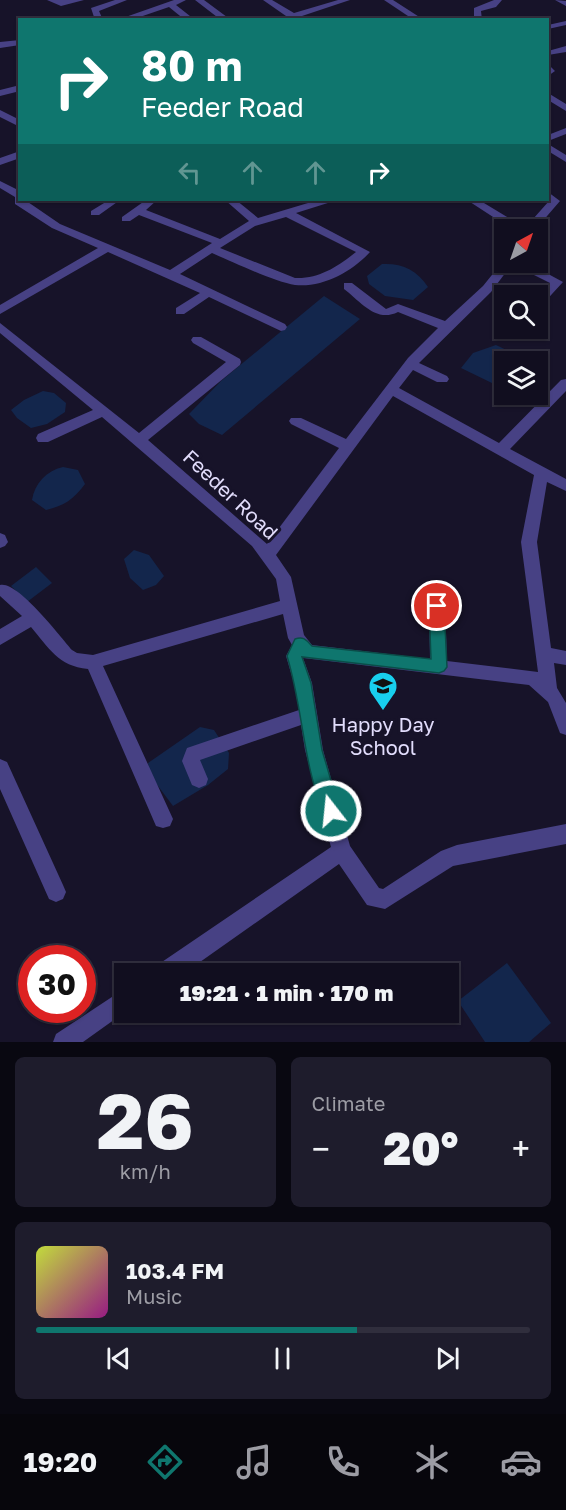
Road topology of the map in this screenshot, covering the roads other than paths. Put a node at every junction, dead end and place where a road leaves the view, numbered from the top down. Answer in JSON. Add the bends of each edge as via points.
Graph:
{"nodes":[{"id":1,"x":51,"y":0,"type":"edge"},
{"id":2,"x":81,"y":0,"type":"edge"},
{"id":3,"x":123,"y":0,"type":"edge"},
{"id":4,"x":182,"y":0,"type":"edge"},
{"id":5,"x":199,"y":0,"type":"edge"},
{"id":6,"x":267,"y":0,"type":"edge"},
{"id":7,"x":346,"y":0,"type":"edge"},
{"id":8,"x":388,"y":0,"type":"edge"},
{"id":9,"x":498,"y":0,"type":"edge"},
{"id":10,"x":559,"y":0,"type":"edge"},
{"id":11,"x":170,"y":4,"type":"junction"},
{"id":12,"x":566,"y":4,"type":"edge"},
{"id":13,"x":98,"y":18,"type":"edge"},
{"id":14,"x":137,"y":18,"type":"edge"},
{"id":15,"x":188,"y":18,"type":"edge"},
{"id":16,"x":224,"y":18,"type":"edge"},
{"id":17,"x":296,"y":18,"type":"edge"},
{"id":18,"x":417,"y":18,"type":"edge"},
{"id":19,"x":478,"y":18,"type":"edge"},
{"id":20,"x":566,"y":23,"type":"edge"},
{"id":21,"x":549,"y":27,"type":"edge"},
{"id":22,"x":18,"y":42,"type":"edge"},
{"id":23,"x":0,"y":45,"type":"edge"},
{"id":24,"x":566,"y":49,"type":"edge"},
{"id":25,"x":549,"y":52,"type":"edge"},
{"id":26,"x":18,"y":88,"type":"edge"},
{"id":27,"x":0,"y":93,"type":"edge"},
{"id":28,"x":556,"y":98,"type":"edge"},
{"id":29,"x":566,"y":108,"type":"edge"},
{"id":30,"x":0,"y":113,"type":"edge"},
{"id":31,"x":18,"y":123,"type":"edge"},
{"id":32,"x":566,"y":130,"type":"edge"},
{"id":33,"x":549,"y":138,"type":"edge"},
{"id":34,"x":549,"y":148,"type":"edge"},
{"id":35,"x":18,"y":155,"type":"edge"},
{"id":36,"x":566,"y":159,"type":"edge"},
{"id":37,"x":0,"y":162,"type":"edge"},
{"id":38,"x":0,"y":184,"type":"edge"},
{"id":39,"x":17,"y":195,"type":"edge"},
{"id":40,"x":0,"y":198,"type":"edge"},
{"id":41,"x":556,"y":198,"type":"edge"},
{"id":42,"x":19,"y":201,"type":"edge"},
{"id":43,"x":113,"y":201,"type":"edge"},
{"id":44,"x":148,"y":201,"type":"edge"},
{"id":45,"x":231,"y":201,"type":"edge"},
{"id":46,"x":474,"y":201,"type":"edge"},
{"id":47,"x":310,"y":202,"type":"edge"},
{"id":48,"x":137,"y":210,"type":"junction"},
{"id":49,"x":285,"y":212,"type":"junction"},
{"id":50,"x":95,"y":213,"type":"dead end"},
{"id":51,"x":126,"y":219,"type":"dead end"},
{"id":52,"x":503,"y":219,"type":"edge"},
{"id":53,"x":538,"y":219,"type":"edge"},
{"id":54,"x":256,"y":222,"type":"junction"},
{"id":55,"x":216,"y":246,"type":"junction"},
{"id":56,"x":107,"y":248,"type":"junction"},
{"id":57,"x":499,"y":273,"type":"edge"},
{"id":58,"x":539,"y":273,"type":"edge"},
{"id":59,"x":171,"y":274,"type":"junction"},
{"id":60,"x":348,"y":286,"type":"dead end"},
{"id":61,"x":548,"y":291,"type":"edge"},
{"id":62,"x":209,"y":292,"type":"junction"},
{"id":63,"x":0,"y":310,"type":"edge"},
{"id":64,"x":180,"y":311,"type":"dead end"},
{"id":65,"x":446,"y":326,"type":"junction"},
{"id":66,"x":281,"y":327,"type":"dead end"},
{"id":67,"x":4,"y":335,"type":"edge"},
{"id":68,"x":197,"y":340,"type":"dead end"},
{"id":69,"x":411,"y":364,"type":"junction"},
{"id":70,"x":442,"y":379,"type":"dead end"},
{"id":71,"x":566,"y":384,"type":"edge"},
{"id":72,"x":392,"y":390,"type":"junction"},
{"id":73,"x":102,"y":411,"type":"junction"},
{"id":74,"x":296,"y":421,"type":"dead end"},
{"id":75,"x":43,"y":438,"type":"dead end"},
{"id":76,"x":139,"y":440,"type":"junction"},
{"id":77,"x":348,"y":446,"type":"junction"},
{"id":78,"x":502,"y":449,"type":"junction"},
{"id":79,"x":542,"y":472,"type":"junction"},
{"id":80,"x":566,"y":486,"type":"edge"},
{"id":81,"x":267,"y":555,"type":"junction"},
{"id":82,"x":4,"y":590,"type":"dead end"},
{"id":83,"x":289,"y":605,"type":"junction"},
{"id":84,"x":437,"y":606,"type":"dead end"},
{"id":85,"x":32,"y":618,"type":"junction"},
{"id":86,"x":0,"y":638,"type":"edge"},
{"id":87,"x":301,"y":644,"type":"junction"},
{"id":88,"x":542,"y":653,"type":"junction"},
{"id":89,"x":566,"y":658,"type":"edge"},
{"id":90,"x":93,"y":662,"type":"junction"},
{"id":91,"x":439,"y":667,"type":"junction"},
{"id":92,"x":549,"y":692,"type":"junction"},
{"id":93,"x":308,"y":715,"type":"junction"},
{"id":94,"x":566,"y":727,"type":"edge"},
{"id":95,"x":0,"y":768,"type":"edge"},
{"id":96,"x":199,"y":779,"type":"dead end"},
{"id":97,"x":163,"y":819,"type":"dead end"},
{"id":98,"x":566,"y":834,"type":"edge"},
{"id":99,"x":342,"y":851,"type":"junction"},
{"id":100,"x":56,"y":891,"type":"dead end"},
{"id":101,"x":180,"y":963,"type":"edge"},
{"id":102,"x":114,"y":1007,"type":"edge"},
{"id":103,"x":64,"y":1042,"type":"edge"}],
"edges":[{"from":1,"to":2,"type":"street","via":[[61,4]]},
{"from":3,"to":13,"type":"street","via":[[94,10]]},
{"from":4,"to":11,"type":"street"},
{"from":5,"to":16,"type":"street"},
{"from":6,"to":17,"type":"street"},
{"from":7,"to":17,"type":"street"},
{"from":8,"to":18,"type":"street"},
{"from":9,"to":19,"type":"street","via":[[477,10]]},
{"from":10,"to":12,"type":"street"},
{"from":11,"to":14,"type":"street"},
{"from":11,"to":15,"type":"street"},
{"from":20,"to":21,"type":"street"},
{"from":22,"to":23,"type":"street"},
{"from":24,"to":25,"type":"street"},
{"from":26,"to":27,"type":"street"},
{"from":28,"to":29,"type":"street"},
{"from":30,"to":31,"type":"street"},
{"from":32,"to":33,"type":"street"},
{"from":34,"to":36,"type":"street"},
{"from":35,"to":37,"type":"street"},
{"from":38,"to":39,"type":"street"},
{"from":39,"to":40,"type":"street"},
{"from":41,"to":53,"type":"street"},
{"from":42,"to":56,"type":"street","via":[[45,220]]},
{"from":43,"to":50,"type":"street"},
{"from":44,"to":48,"type":"street"},
{"from":45,"to":54,"type":"street"},
{"from":46,"to":52,"type":"street"},
{"from":47,"to":49,"type":"street"},
{"from":48,"to":51,"type":"street"},
{"from":48,"to":55,"type":"street"},
{"from":49,"to":54,"type":"street"},
{"from":49,"to":55,"type":"street","via":[[364,252],[329,278],[301,282]]},
{"from":54,"to":55,"type":"street"},
{"from":55,"to":59,"type":"street"},
{"from":56,"to":59,"type":"street"},
{"from":56,"to":63,"type":"street"},
{"from":57,"to":65,"type":"street"},
{"from":58,"to":61,"type":"street","via":[[557,282]]},
{"from":59,"to":62,"type":"street"},
{"from":60,"to":65,"type":"street","via":[[383,313],[399,309]]},
{"from":62,"to":64,"type":"street"},
{"from":62,"to":66,"type":"street"},
{"from":65,"to":69,"type":"street"},
{"from":67,"to":73,"type":"street","name":"Feeder Road"},
{"from":68,"to":76,"type":"street","via":[[235,362]]},
{"from":69,"to":70,"type":"street"},
{"from":69,"to":72,"type":"street"},
{"from":71,"to":78,"type":"street"},
{"from":72,"to":77,"type":"street"},
{"from":72,"to":78,"type":"street"},
{"from":73,"to":75,"type":"street"},
{"from":73,"to":76,"type":"street","name":"Feeder Road"},
{"from":74,"to":77,"type":"street"},
{"from":76,"to":81,"type":"street","name":"Feeder Road"},
{"from":77,"to":81,"type":"street"},
{"from":78,"to":79,"type":"street"},
{"from":79,"to":80,"type":"street"},
{"from":79,"to":88,"type":"street","via":[[529,542]]},
{"from":81,"to":83,"type":"street","name":"Feeder Road","via":[[283,577]]},
{"from":82,"to":85,"type":"street"},
{"from":83,"to":87,"type":"street","name":"Feeder Road","via":[[296,638]]},
{"from":83,"to":90,"type":"street"},
{"from":84,"to":91,"type":"street"},
{"from":85,"to":86,"type":"street"},
{"from":85,"to":90,"type":"street","via":[[66,655]]},
{"from":87,"to":91,"type":"street","via":[[307,652]]},
{"from":87,"to":93,"type":"street","via":[[294,656]]},
{"from":88,"to":89,"type":"street"},
{"from":88,"to":92,"type":"street"},
{"from":90,"to":97,"type":"street"},
{"from":91,"to":92,"type":"street","via":[[533,678]]},
{"from":92,"to":94,"type":"street","via":[[555,697]]},
{"from":93,"to":96,"type":"street","via":[[193,754],[191,761]]},
{"from":93,"to":99,"type":"street"},
{"from":95,"to":100,"type":"street"},
{"from":98,"to":99,"type":"street","via":[[448,858],[379,900]]},
{"from":99,"to":101,"type":"street"},
{"from":102,"to":103,"type":"street"}]}
